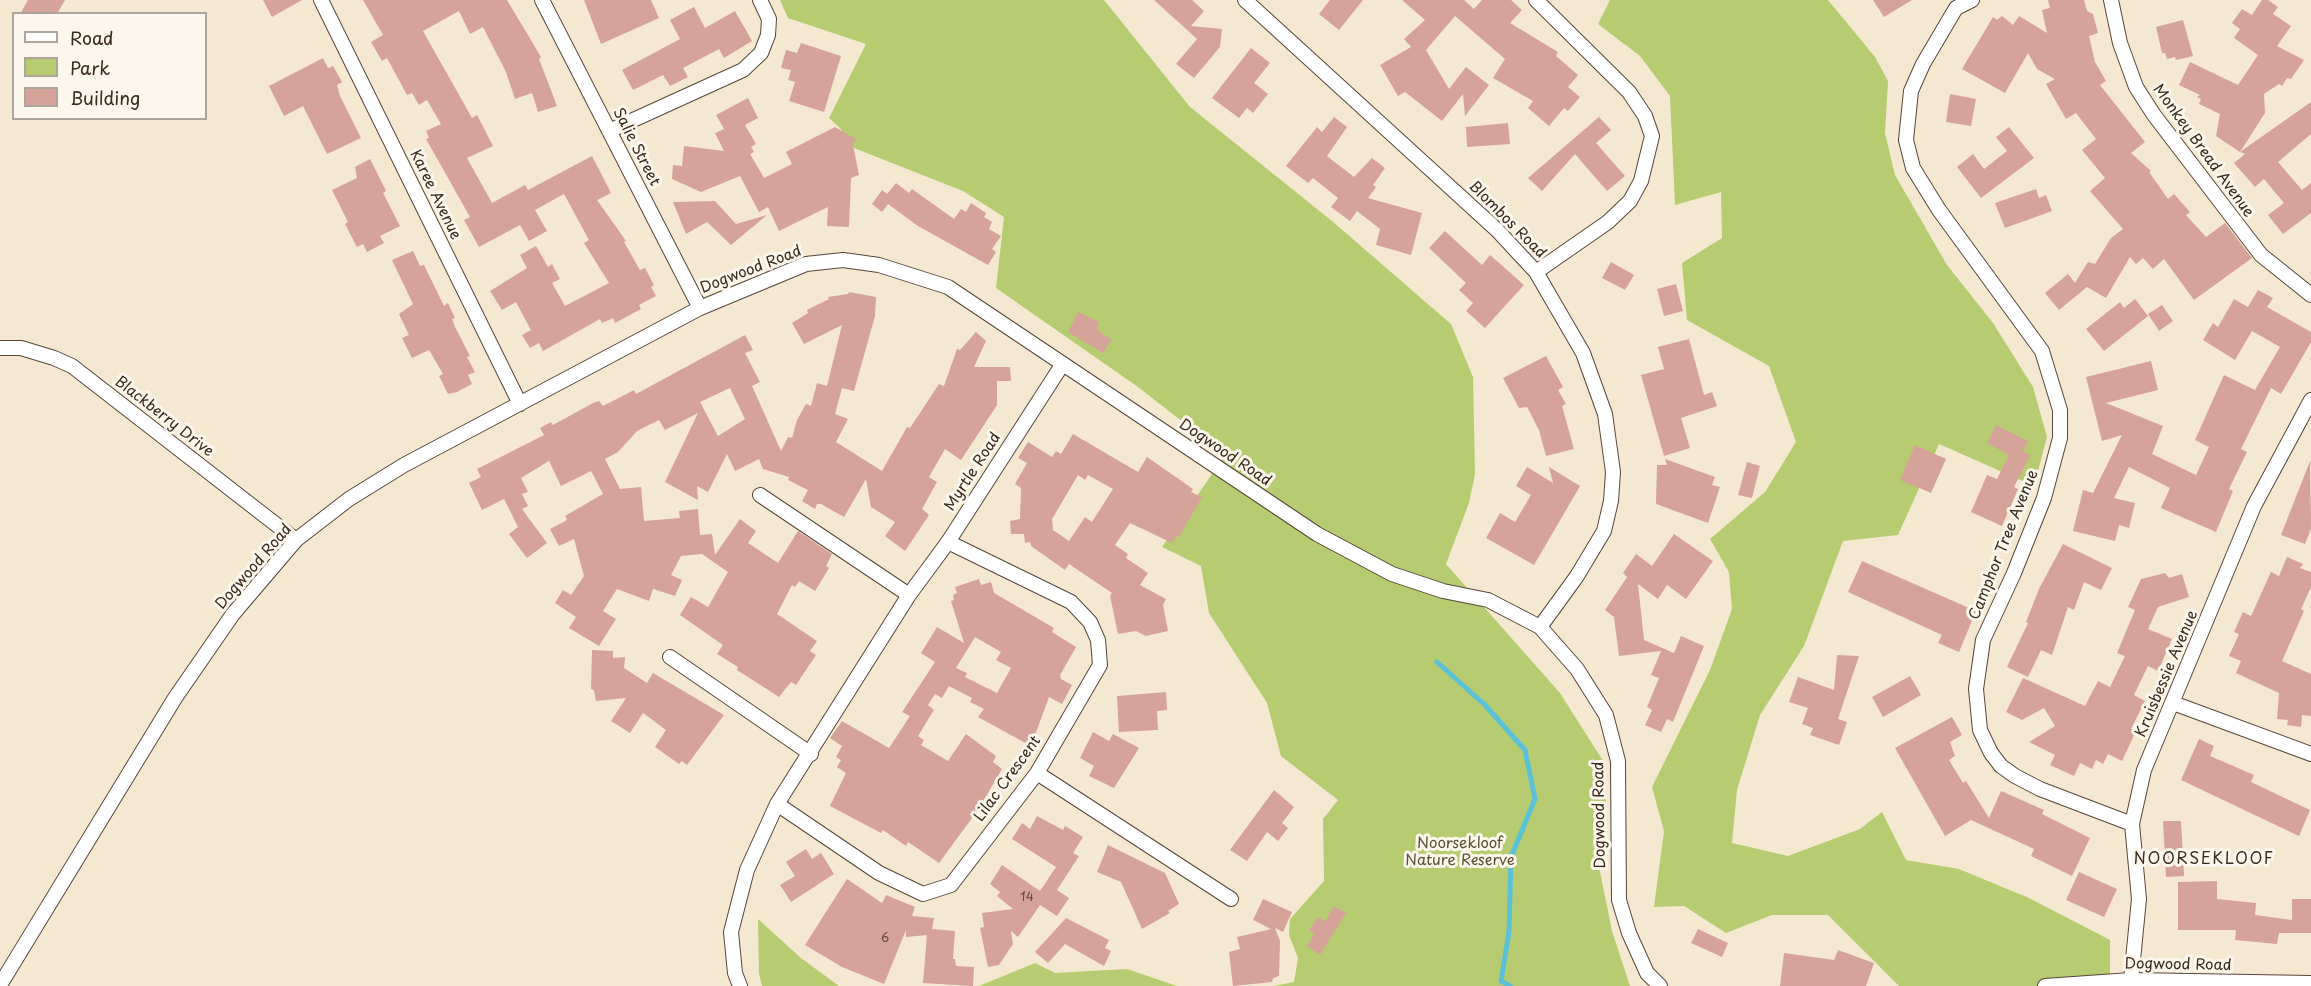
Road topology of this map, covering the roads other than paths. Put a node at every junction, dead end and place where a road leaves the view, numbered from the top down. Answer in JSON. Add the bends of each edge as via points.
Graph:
{"nodes":[{"id":1,"x":321,"y":0,"type":"edge"},
{"id":2,"x":542,"y":0,"type":"edge"},
{"id":3,"x":760,"y":0,"type":"edge"},
{"id":4,"x":1245,"y":0,"type":"edge"},
{"id":5,"x":1536,"y":0,"type":"edge"},
{"id":6,"x":1972,"y":0,"type":"edge"},
{"id":7,"x":2111,"y":0,"type":"edge"},
{"id":8,"x":1952,"y":4,"type":"edge"},
{"id":9,"x":609,"y":131,"type":"junction"},
{"id":10,"x":1536,"y":272,"type":"junction"},
{"id":11,"x":2311,"y":295,"type":"edge"},
{"id":12,"x":700,"y":308,"type":"junction"},
{"id":13,"x":0,"y":348,"type":"edge"},
{"id":14,"x":1062,"y":365,"type":"junction"},
{"id":15,"x":2311,"y":400,"type":"edge"},
{"id":16,"x":520,"y":404,"type":"junction"},
{"id":17,"x":760,"y":495,"type":"dead end"},
{"id":18,"x":296,"y":540,"type":"junction"},
{"id":19,"x":948,"y":542,"type":"junction"},
{"id":20,"x":909,"y":595,"type":"junction"},
{"id":21,"x":1540,"y":627,"type":"junction"},
{"id":22,"x":670,"y":657,"type":"dead end"},
{"id":23,"x":2173,"y":703,"type":"junction"},
{"id":24,"x":811,"y":753,"type":"junction"},
{"id":25,"x":2311,"y":754,"type":"edge"},
{"id":26,"x":1037,"y":773,"type":"junction"},
{"id":27,"x":777,"y":804,"type":"junction"},
{"id":28,"x":2133,"y":824,"type":"junction"},
{"id":29,"x":1231,"y":899,"type":"dead end"},
{"id":30,"x":2131,"y":980,"type":"junction"},
{"id":31,"x":2303,"y":984,"type":"edge"},
{"id":32,"x":0,"y":985,"type":"edge"},
{"id":33,"x":740,"y":986,"type":"edge"},
{"id":34,"x":1660,"y":986,"type":"edge"},
{"id":35,"x":2044,"y":986,"type":"edge"}],
"edges":[{"from":1,"to":16,"type":"street","name":"Karee Avenue"},
{"from":2,"to":9,"type":"street","name":"Salie Street"},
{"from":3,"to":9,"type":"street","via":[[769,19],[768,35],[761,53],[743,70]]},
{"from":4,"to":10,"type":"street","name":"Blombos Road","via":[[1497,230]]},
{"from":5,"to":10,"type":"street","via":[[1629,92],[1645,116],[1652,136],[1641,181],[1630,201],[1608,222]]},
{"from":6,"to":8,"type":"street","name":"Camphor Tree Avenue"},
{"from":7,"to":11,"type":"street","name":"Monkey Bread Avenue","via":[[2120,43],[2136,87],[2154,115],[2261,255]]},
{"from":8,"to":28,"type":"street","name":"Camphor Tree Avenue","via":[[1911,91],[1906,140],[1913,168],[2042,351],[2060,410],[2060,438],[2047,489],[1983,640],[1976,689],[1980,730],[1991,753],[2015,776]]},
{"from":9,"to":12,"type":"street","name":"Salie Street"},
{"from":10,"to":21,"type":"street","name":"Blombos Road","via":[[1583,353],[1605,414],[1613,472],[1604,531]]},
{"from":12,"to":14,"type":"street","name":"Dogwood Road","via":[[806,264],[843,260],[879,265],[948,287]]},
{"from":12,"to":16,"type":"street","name":"Dogwood Road"},
{"from":13,"to":18,"type":"street","name":"Blackberry Drive","via":[[21,348],[72,366]]},
{"from":14,"to":19,"type":"street","name":"Myrtle Road"},
{"from":14,"to":21,"type":"street","name":"Dogwood Road","via":[[1317,534],[1392,574],[1443,591],[1488,600]]},
{"from":15,"to":23,"type":"street","name":"Kruisbessie Avenue","via":[[2254,506]]},
{"from":16,"to":18,"type":"street","name":"Dogwood Road","via":[[404,465],[349,499]]},
{"from":17,"to":20,"type":"street"},
{"from":18,"to":32,"type":"street","name":"Dogwood Road","via":[[233,614],[175,698]]},
{"from":19,"to":20,"type":"street","name":"Myrtle Road"},
{"from":19,"to":26,"type":"street","name":"Lilac Crescent","via":[[1071,602],[1090,622],[1098,640],[1100,665]]},
{"from":20,"to":24,"type":"street","name":"Myrtle Road"},
{"from":21,"to":34,"type":"street","name":"Dogwood Road","via":[[1577,669],[1606,715],[1617,761],[1619,900],[1642,963]]},
{"from":22,"to":24,"type":"street"},
{"from":23,"to":25,"type":"street"},
{"from":23,"to":28,"type":"street","name":"Kruisbessie Avenue","via":[[2144,770]]},
{"from":24,"to":27,"type":"street","name":"Myrtle Road"},
{"from":26,"to":27,"type":"street","name":"Lilac Crescent","via":[[951,885],[923,894],[879,873]]},
{"from":26,"to":29,"type":"street"},
{"from":27,"to":33,"type":"street","name":"Myrtle Road","via":[[747,870],[731,932]]},
{"from":28,"to":30,"type":"street","name":"Kruisbessie Avenue","via":[[2139,899]]},
{"from":30,"to":31,"type":"street","name":"Dogwood Road"},
{"from":30,"to":35,"type":"street","name":"Dogwood Road"}]}
